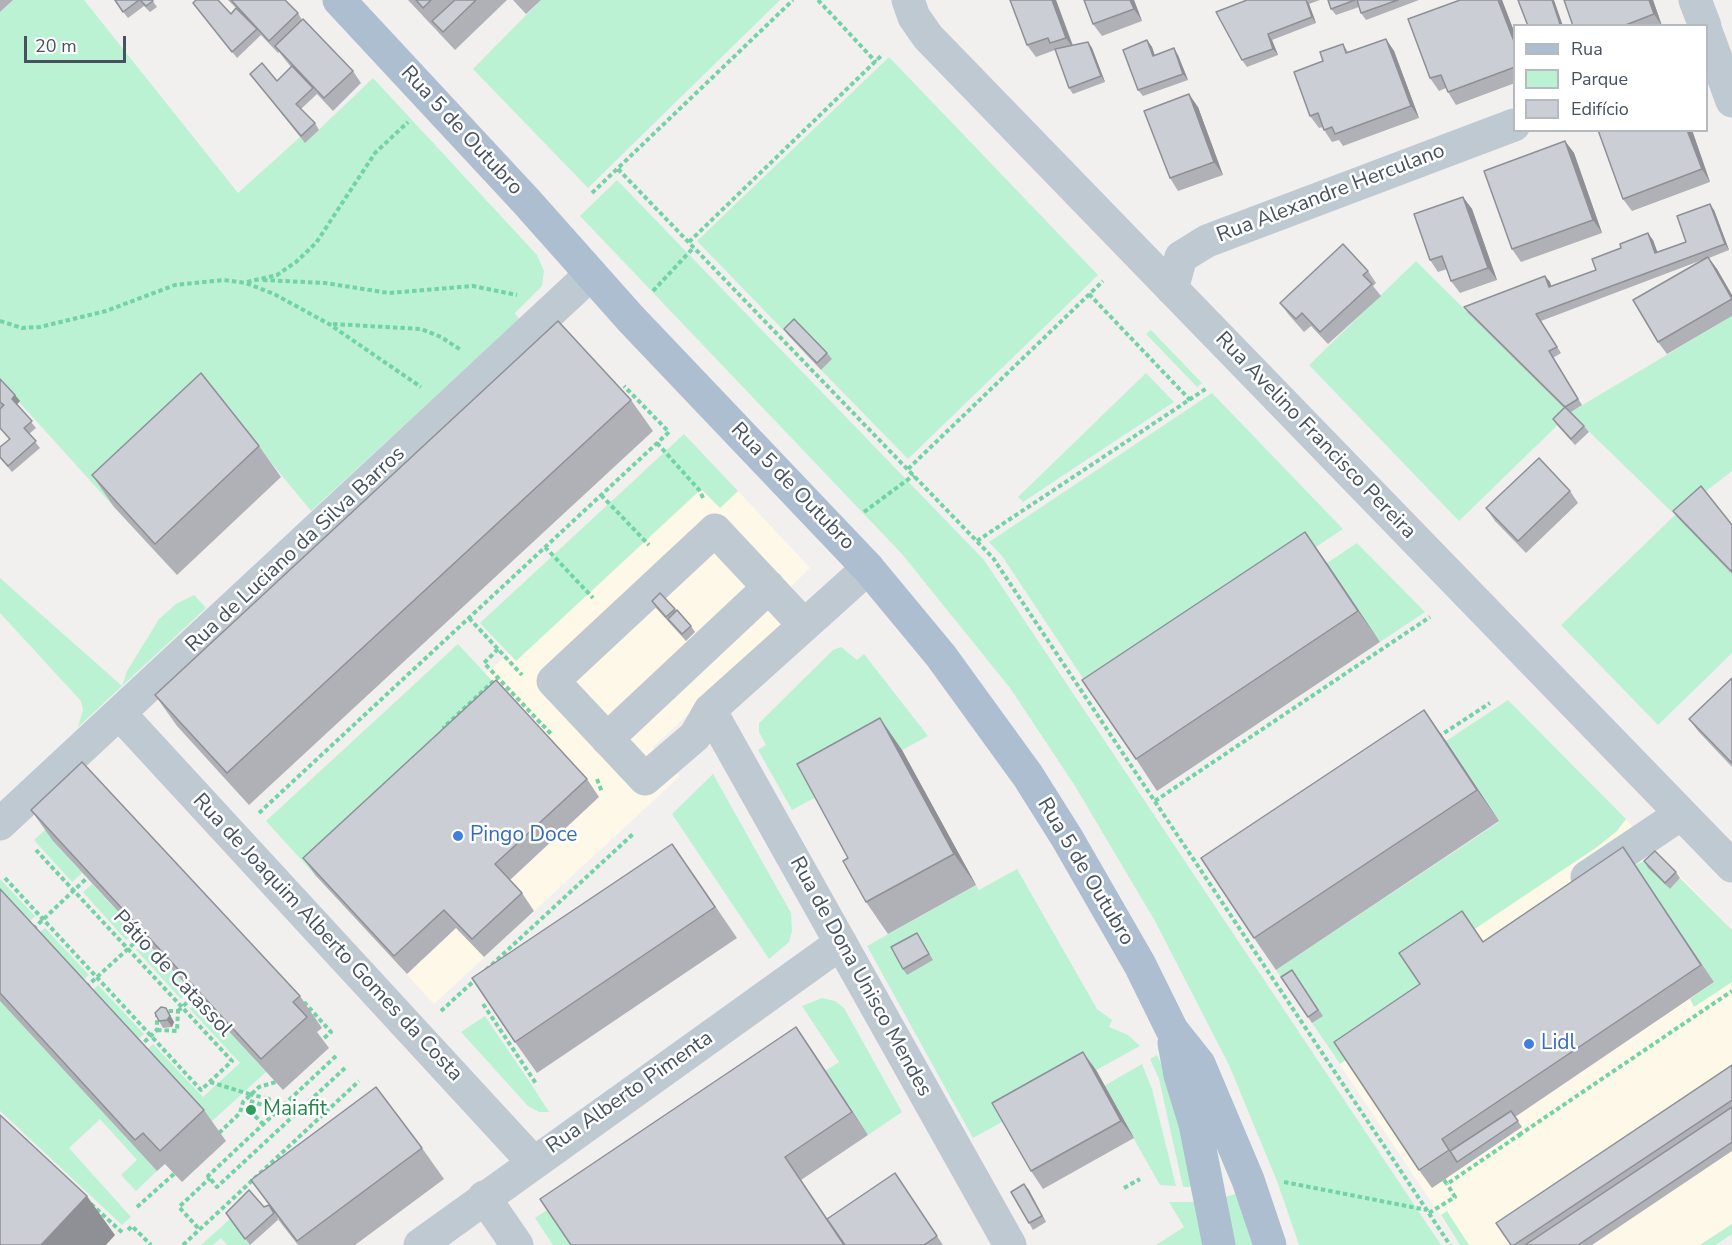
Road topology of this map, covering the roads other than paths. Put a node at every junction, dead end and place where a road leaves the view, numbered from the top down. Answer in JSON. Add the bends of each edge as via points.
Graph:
{"nodes":[{"id":1,"x":339,"y":0,"type":"edge"},
{"id":2,"x":908,"y":0,"type":"edge"},
{"id":3,"x":1695,"y":0,"type":"edge"},
{"id":4,"x":1706,"y":24,"type":"edge"},
{"id":5,"x":1713,"y":40,"type":"edge"},
{"id":6,"x":1732,"y":101,"type":"edge"},
{"id":7,"x":1513,"y":125,"type":"edge"},
{"id":8,"x":591,"y":274,"type":"junction"},
{"id":9,"x":1172,"y":289,"type":"junction"},
{"id":10,"x":868,"y":568,"type":"junction"},
{"id":11,"x":769,"y":587,"type":"junction"},
{"id":12,"x":804,"y":625,"type":"junction"},
{"id":13,"x":710,"y":710,"type":"junction"},
{"id":14,"x":120,"y":714,"type":"junction"},
{"id":15,"x":607,"y":739,"type":"junction"},
{"id":16,"x":1681,"y":814,"type":"junction"},
{"id":17,"x":0,"y":824,"type":"edge"},
{"id":18,"x":1732,"y":866,"type":"edge"},
{"id":19,"x":1565,"y":891,"type":"edge"},
{"id":20,"x":841,"y":943,"type":"junction"},
{"id":21,"x":1172,"y":1030,"type":"junction"},
{"id":22,"x":533,"y":1162,"type":"junction"},
{"id":23,"x":484,"y":1197,"type":"junction"},
{"id":24,"x":420,"y":1245,"type":"edge"},
{"id":25,"x":517,"y":1245,"type":"edge"},
{"id":26,"x":1010,"y":1245,"type":"edge"},
{"id":27,"x":1219,"y":1245,"type":"edge"},
{"id":28,"x":1270,"y":1245,"type":"edge"}],
"edges":[{"from":1,"to":8,"type":"main road","name":"Rua 5 de Outubro"},
{"from":2,"to":9,"type":"street","name":"Rua Avelino Francisco Pereira","via":[[928,37]]},
{"from":3,"to":4,"type":"street"},
{"from":5,"to":6,"type":"street"},
{"from":7,"to":9,"type":"street","name":"Rua Alexandre Herculano","via":[[1207,241],[1181,257]]},
{"from":8,"to":10,"type":"main road","name":"Rua 5 de Outubro"},
{"from":8,"to":14,"type":"street","name":"Rua de Luciano da Silva Barros"},
{"from":9,"to":16,"type":"street","name":"Rua Avelino Francisco Pereira"},
{"from":10,"to":12,"type":"street"},
{"from":10,"to":21,"type":"main road","name":"Rua 5 de Outubro","via":[[941,656],[1028,776],[1105,902]]},
{"from":11,"to":12,"type":"street"},
{"from":11,"to":15,"type":"street"},
{"from":11,"to":15,"type":"street","via":[[715,530],[553,681]]},
{"from":12,"to":13,"type":"street"},
{"from":13,"to":15,"type":"street","via":[[695,736],[645,779]]},
{"from":13,"to":20,"type":"street","name":"Rua de Dona Unisco Mendes"},
{"from":14,"to":17,"type":"street","name":"Rua de Luciano da Silva Barros"},
{"from":14,"to":22,"type":"street","name":"Rua de Joaquim Alberto Gomes da Costa"},
{"from":16,"to":18,"type":"street","name":"Rua Avelino Francisco Pereira"},
{"from":16,"to":19,"type":"street"},
{"from":20,"to":22,"type":"street","name":"Rua Alberto Pimenta"},
{"from":20,"to":26,"type":"street","name":"Rua de Dona Unisco Mendes"},
{"from":21,"to":27,"type":"main road","name":"Rua 5 de Outubro"},
{"from":21,"to":28,"type":"main road","name":"Rua 5 de Outubro","via":[[1199,1064],[1248,1180]]},
{"from":22,"to":23,"type":"street","name":"Rua Alberto Pimenta"},
{"from":23,"to":24,"type":"street","name":"Rua Alberto Pimenta"},
{"from":23,"to":25,"type":"street"}]}
